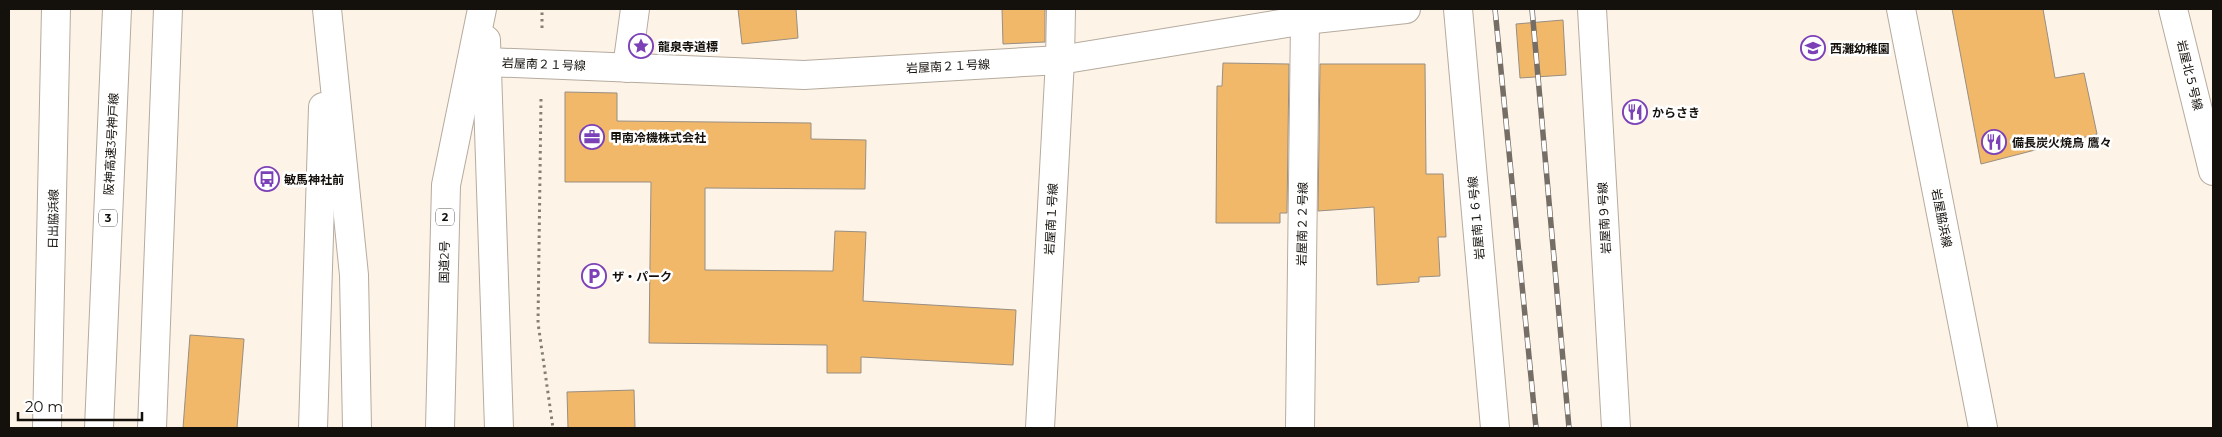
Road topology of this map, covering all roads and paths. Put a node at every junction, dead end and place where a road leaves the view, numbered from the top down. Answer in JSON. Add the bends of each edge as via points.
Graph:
{"nodes":[{"id":1,"x":56,"y":9,"type":"edge"},
{"id":2,"x":117,"y":9,"type":"edge"},
{"id":3,"x":168,"y":9,"type":"edge"},
{"id":4,"x":326,"y":9,"type":"edge"},
{"id":5,"x":483,"y":9,"type":"edge"},
{"id":6,"x":542,"y":9,"type":"edge"},
{"id":7,"x":635,"y":9,"type":"edge"},
{"id":8,"x":1061,"y":9,"type":"edge"},
{"id":9,"x":1406,"y":9,"type":"edge"},
{"id":10,"x":1458,"y":9,"type":"edge"},
{"id":11,"x":1592,"y":9,"type":"edge"},
{"id":12,"x":1901,"y":9,"type":"edge"},
{"id":13,"x":2174,"y":9,"type":"edge"},
{"id":14,"x":1305,"y":20,"type":"junction"},
{"id":15,"x":1060,"y":60,"type":"junction"},
{"id":16,"x":487,"y":62,"type":"junction"},
{"id":17,"x":541,"y":64,"type":"junction"},
{"id":18,"x":627,"y":68,"type":"junction"},
{"id":19,"x":2213,"y":171,"type":"edge"},
{"id":20,"x":47,"y":428,"type":"edge"},
{"id":21,"x":99,"y":428,"type":"edge"},
{"id":22,"x":152,"y":428,"type":"edge"},
{"id":23,"x":313,"y":428,"type":"edge"},
{"id":24,"x":357,"y":428,"type":"edge"},
{"id":25,"x":440,"y":428,"type":"edge"},
{"id":26,"x":499,"y":428,"type":"edge"},
{"id":27,"x":553,"y":428,"type":"edge"},
{"id":28,"x":1040,"y":428,"type":"edge"},
{"id":29,"x":1300,"y":428,"type":"edge"},
{"id":30,"x":1495,"y":428,"type":"edge"},
{"id":31,"x":1616,"y":428,"type":"edge"},
{"id":32,"x":1982,"y":428,"type":"edge"}],
"edges":[{"from":1,"to":20,"type":"main road","name":"日出脇浜線"},
{"from":2,"to":21,"type":"main road","name":"阪神高速3号神戸線","number":"3"},
{"from":3,"to":22,"type":"main road"},
{"from":4,"to":23,"type":"main road"},
{"from":4,"to":24,"type":"main road","via":[[354,274]]},
{"from":5,"to":16,"type":"main road","name":"国道2号","number":"2"},
{"from":5,"to":25,"type":"main road","name":"国道2号","number":"2","via":[[446,185]]},
{"from":6,"to":17,"type":"path"},
{"from":7,"to":18,"type":"main road"},
{"from":8,"to":15,"type":"main road","name":"岩屋南１号線"},
{"from":9,"to":14,"type":"main road","name":"岩屋南２１号線"},
{"from":10,"to":30,"type":"main road","name":"岩屋南１６号線"},
{"from":11,"to":31,"type":"main road","name":"岩屋南９号線"},
{"from":12,"to":32,"type":"main road","name":"岩屋脇浜線"},
{"from":13,"to":19,"type":"main road","name":"岩屋北５号線"},
{"from":14,"to":15,"type":"main road","name":"岩屋南２１号線"},
{"from":14,"to":29,"type":"main road","name":"岩屋南２２号線"},
{"from":15,"to":18,"type":"main road","name":"岩屋南２１号線","via":[[804,74]]},
{"from":15,"to":28,"type":"main road","name":"岩屋南１号線"},
{"from":16,"to":17,"type":"main road","name":"岩屋南２１号線"},
{"from":16,"to":26,"type":"main road","name":"国道2号","number":"2"},
{"from":17,"to":18,"type":"main road","name":"岩屋南２１号線"},
{"from":17,"to":27,"type":"path","via":[[538,323]]}]}
